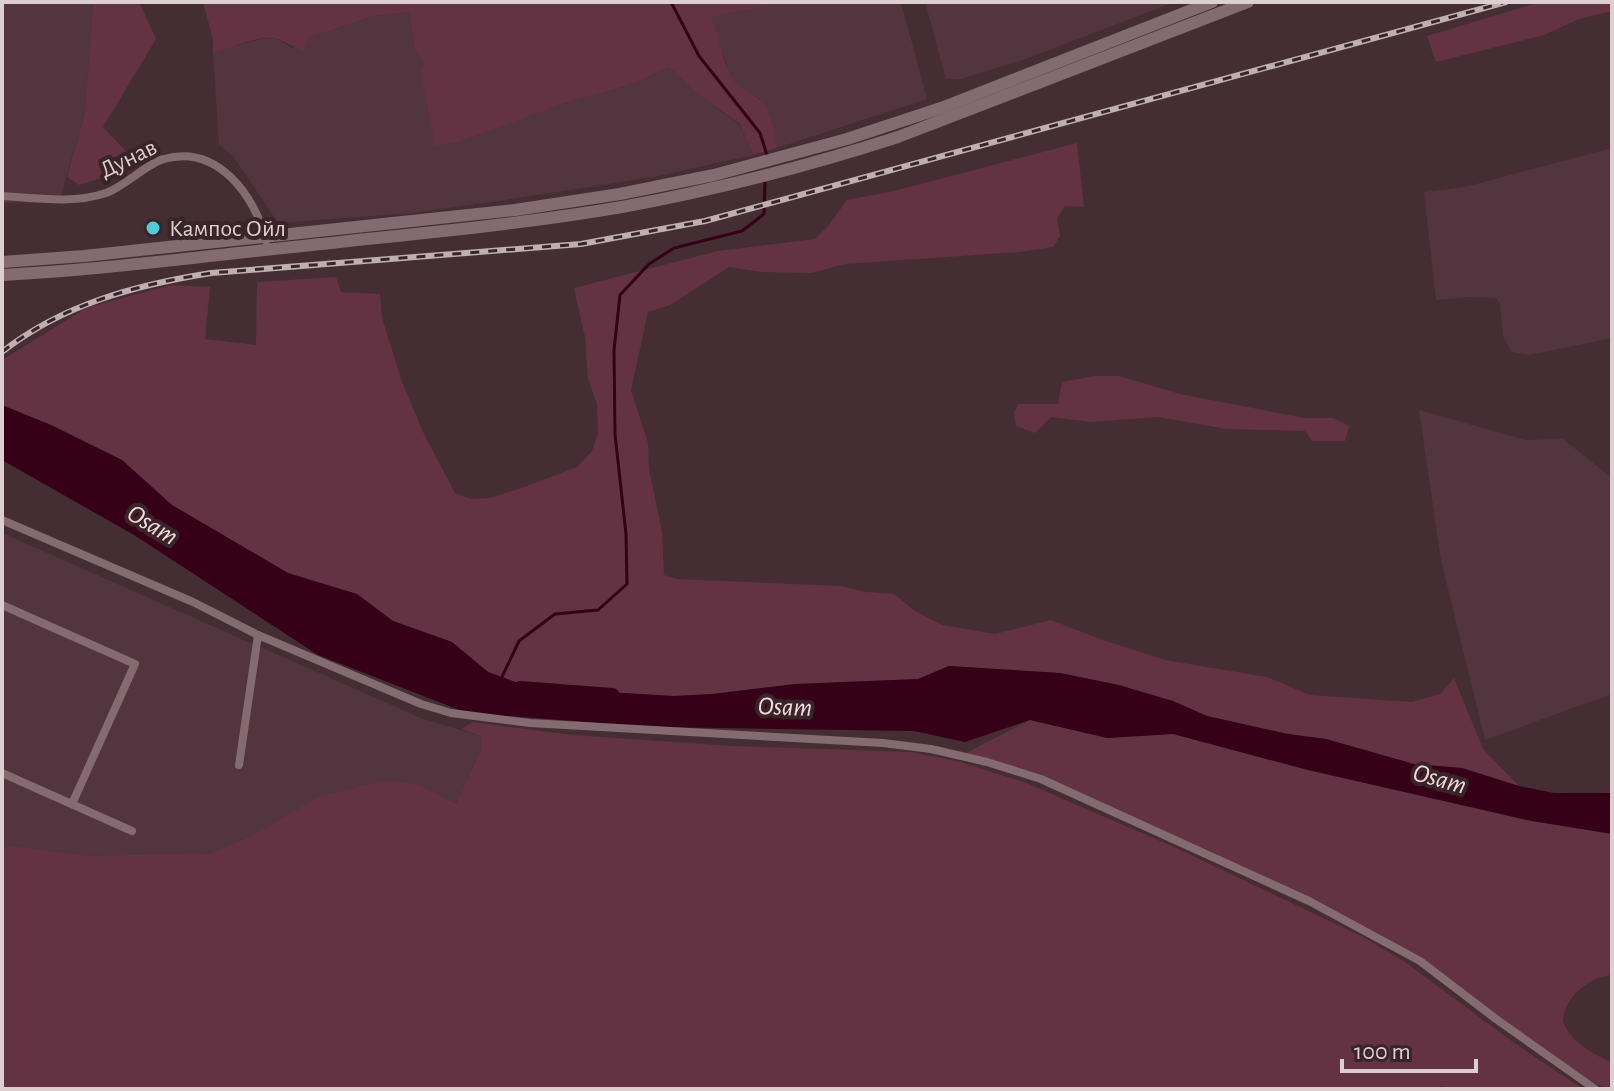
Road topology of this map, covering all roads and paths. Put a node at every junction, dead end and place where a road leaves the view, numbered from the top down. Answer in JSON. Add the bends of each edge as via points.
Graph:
{"nodes":[{"id":1,"x":1212,"y":2,"type":"edge"},
{"id":2,"x":1248,"y":2,"type":"edge"},
{"id":3,"x":2,"y":196,"type":"edge"},
{"id":4,"x":266,"y":243,"type":"junction"},
{"id":5,"x":2,"y":262,"type":"edge"},
{"id":6,"x":2,"y":275,"type":"edge"},
{"id":7,"x":4,"y":520,"type":"edge"},
{"id":8,"x":2,"y":530,"type":"edge"},
{"id":9,"x":2,"y":605,"type":"edge"},
{"id":10,"x":258,"y":635,"type":"junction"},
{"id":11,"x":239,"y":765,"type":"dead end"},
{"id":12,"x":2,"y":773,"type":"edge"},
{"id":13,"x":72,"y":804,"type":"junction"},
{"id":14,"x":132,"y":831,"type":"dead end"},
{"id":15,"x":1595,"y":1089,"type":"edge"}],
"edges":[{"from":1,"to":4,"type":"main road","via":[[941,108],[714,175],[515,210]]},
{"from":2,"to":4,"type":"main road","via":[[944,121],[783,171],[668,198],[516,223]]},
{"from":3,"to":4,"type":"street","name":"Дунав","via":[[78,198],[104,193],[162,159],[202,158],[244,190]]},
{"from":4,"to":5,"type":"main road"},
{"from":4,"to":6,"type":"main road"},
{"from":7,"to":8,"type":"street"},
{"from":7,"to":10,"type":"street"},
{"from":9,"to":13,"type":"street","via":[[135,664]]},
{"from":10,"to":11,"type":"street"},
{"from":10,"to":15,"type":"street","via":[[451,713],[530,723],[883,743],[931,749],[1041,779],[1389,942]]},
{"from":12,"to":13,"type":"street"},
{"from":13,"to":14,"type":"street"}]}
